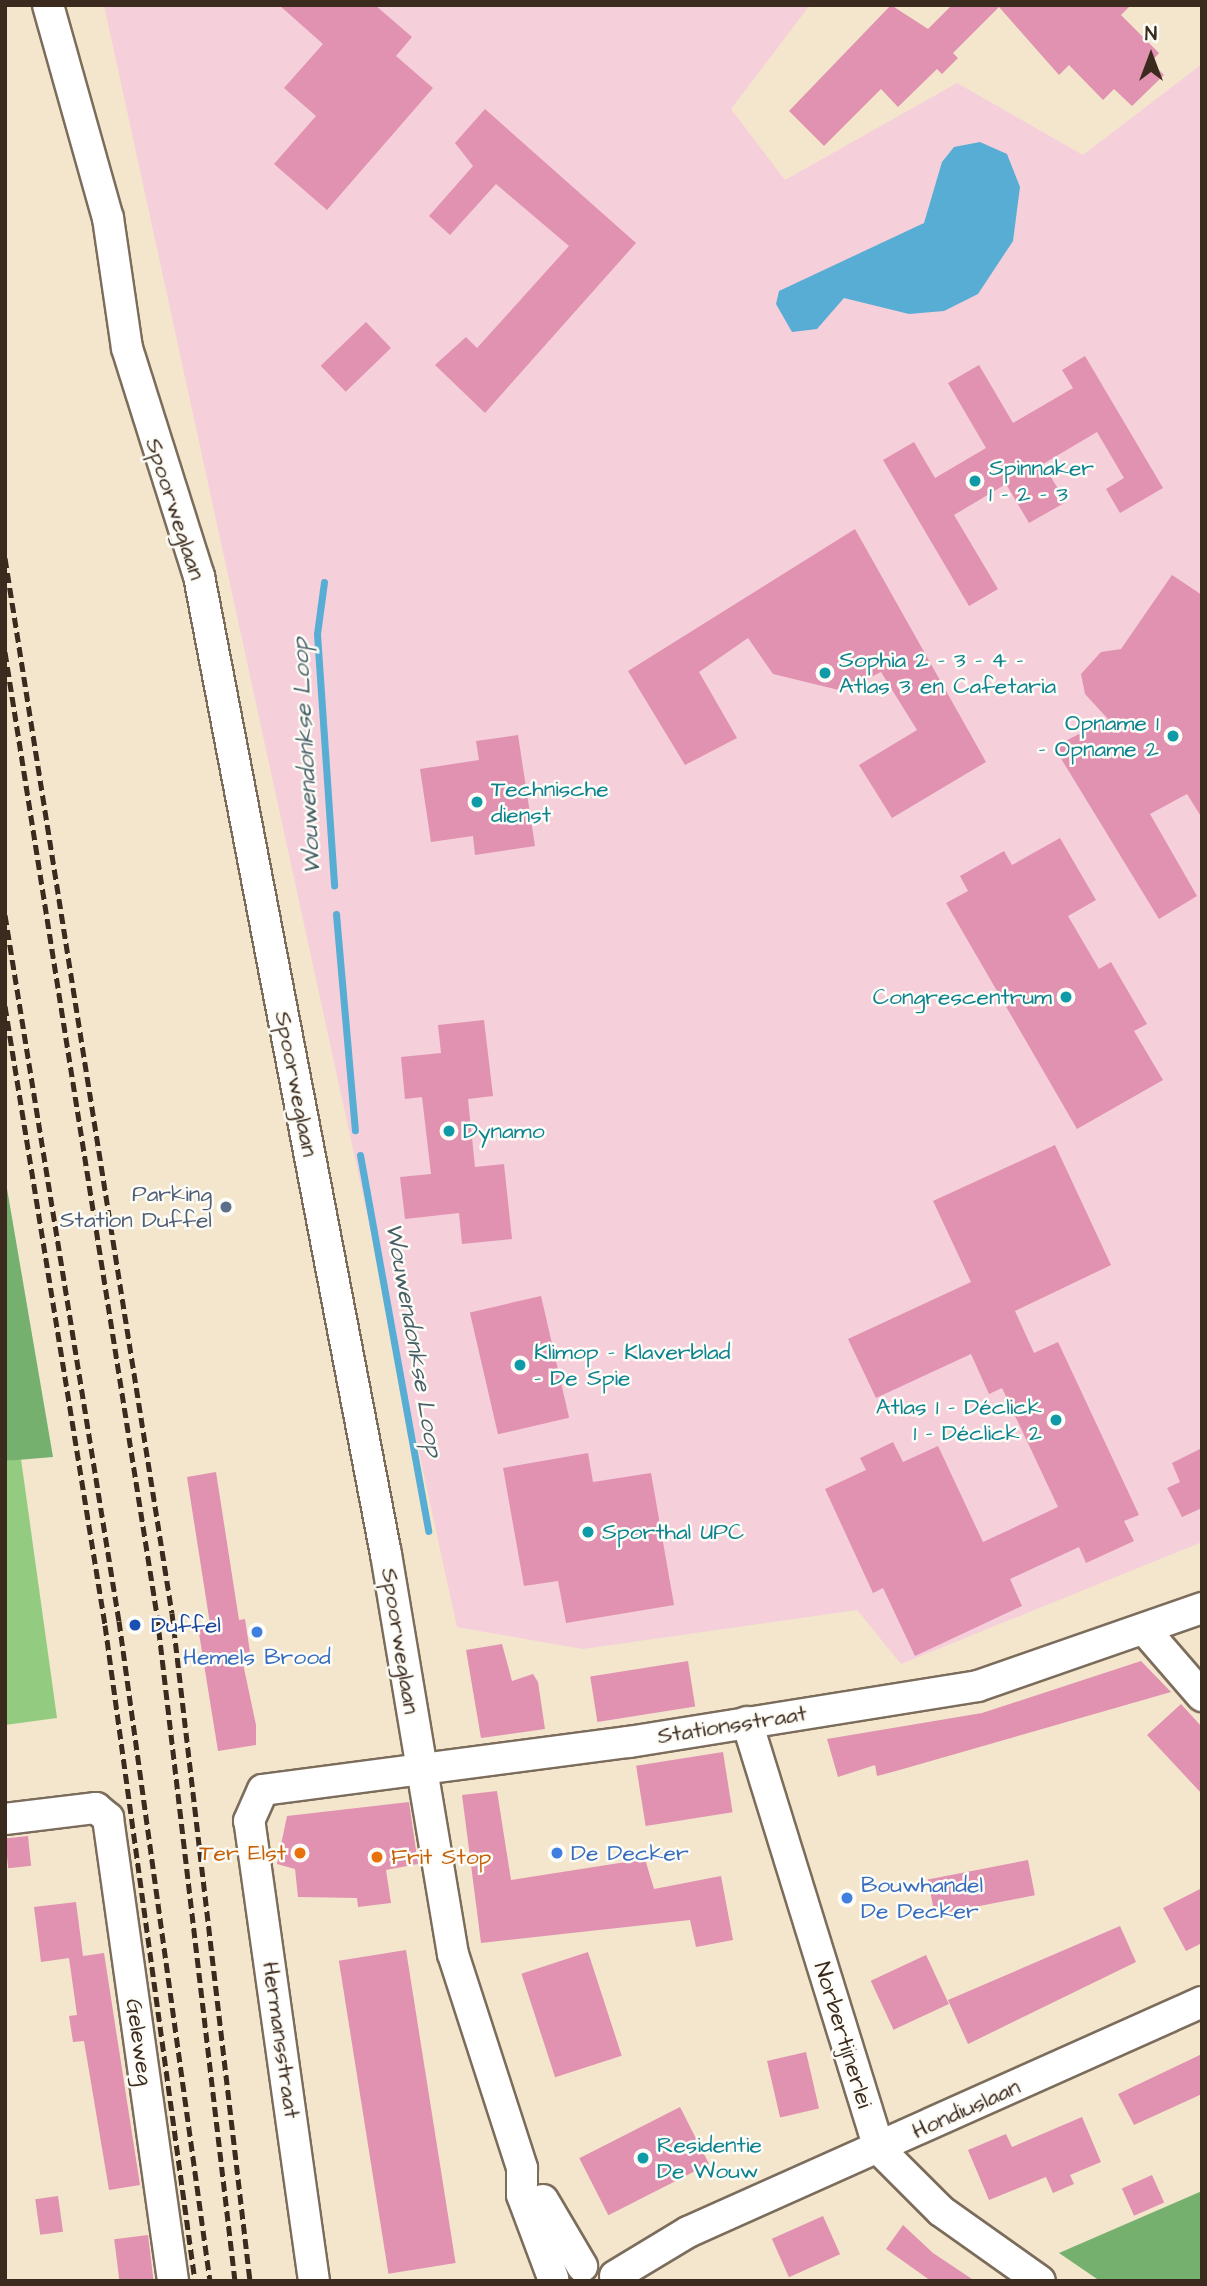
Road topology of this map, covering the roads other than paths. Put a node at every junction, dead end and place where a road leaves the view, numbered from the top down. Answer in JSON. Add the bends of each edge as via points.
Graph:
{"nodes":[{"id":1,"x":48,"y":5,"type":"edge"},
{"id":2,"x":1202,"y":1608,"type":"edge"},
{"id":3,"x":1144,"y":1629,"type":"junction"},
{"id":4,"x":1202,"y":1696,"type":"edge"},
{"id":5,"x":747,"y":1722,"type":"junction"},
{"id":6,"x":421,"y":1767,"type":"junction"},
{"id":7,"x":254,"y":1799,"type":"joint"},
{"id":8,"x":5,"y":1819,"type":"edge"},
{"id":9,"x":1202,"y":2002,"type":"edge"},
{"id":10,"x":879,"y":2149,"type":"junction"},
{"id":11,"x":522,"y":2168,"type":"junction"},
{"id":12,"x":730,"y":2216,"type":"junction"},
{"id":13,"x":582,"y":2266,"type":"junction"},
{"id":14,"x":552,"y":2279,"type":"edge"},
{"id":15,"x":617,"y":2279,"type":"edge"},
{"id":16,"x":173,"y":2281,"type":"edge"},
{"id":17,"x":314,"y":2281,"type":"edge"},
{"id":18,"x":649,"y":2281,"type":"edge"},
{"id":19,"x":1040,"y":2281,"type":"edge"}],
"edges":[{"from":1,"to":6,"type":"street","name":"Spoorweglaan","via":[[108,218],[130,360],[199,576]]},
{"from":2,"to":3,"type":"street","name":"Stationsstraat"},
{"from":3,"to":4,"type":"street"},
{"from":3,"to":5,"type":"street","name":"Stationsstraat","via":[[978,1686]]},
{"from":5,"to":6,"type":"street","name":"Stationsstraat"},
{"from":5,"to":10,"type":"street","name":"Norbertijnerlei"},
{"from":6,"to":7,"type":"street","name":"Stationsstraat","via":[[287,1785]]},
{"from":6,"to":11,"type":"street","name":"Spoorweglaan","via":[[453,1954]]},
{"from":7,"to":17,"type":"street","name":"Hermansstraat","via":[[249,1821]]},
{"from":8,"to":16,"type":"street","name":"Geleweg","via":[[96,1808],[108,1818]]},
{"from":9,"to":10,"type":"street","name":"Hondiuslaan"},
{"from":10,"to":12,"type":"street","name":"Hondiuslaan"},
{"from":10,"to":19,"type":"street","name":"Norbertijnerlei","via":[[941,2211]]},
{"from":11,"to":13,"type":"street","name":"Spoorweglaan"},
{"from":11,"to":14,"type":"street","name":"Spoorweglaan","via":[[523,2195]]},
{"from":12,"to":15,"type":"street","name":"Hondiuslaan","via":[[688,2232]]},
{"from":12,"to":18,"type":"street","name":"Hondiuslaan"},
{"from":13,"to":14,"type":"street"},
{"from":13,"to":15,"type":"street","name":"Hondiuslaan"}]}
